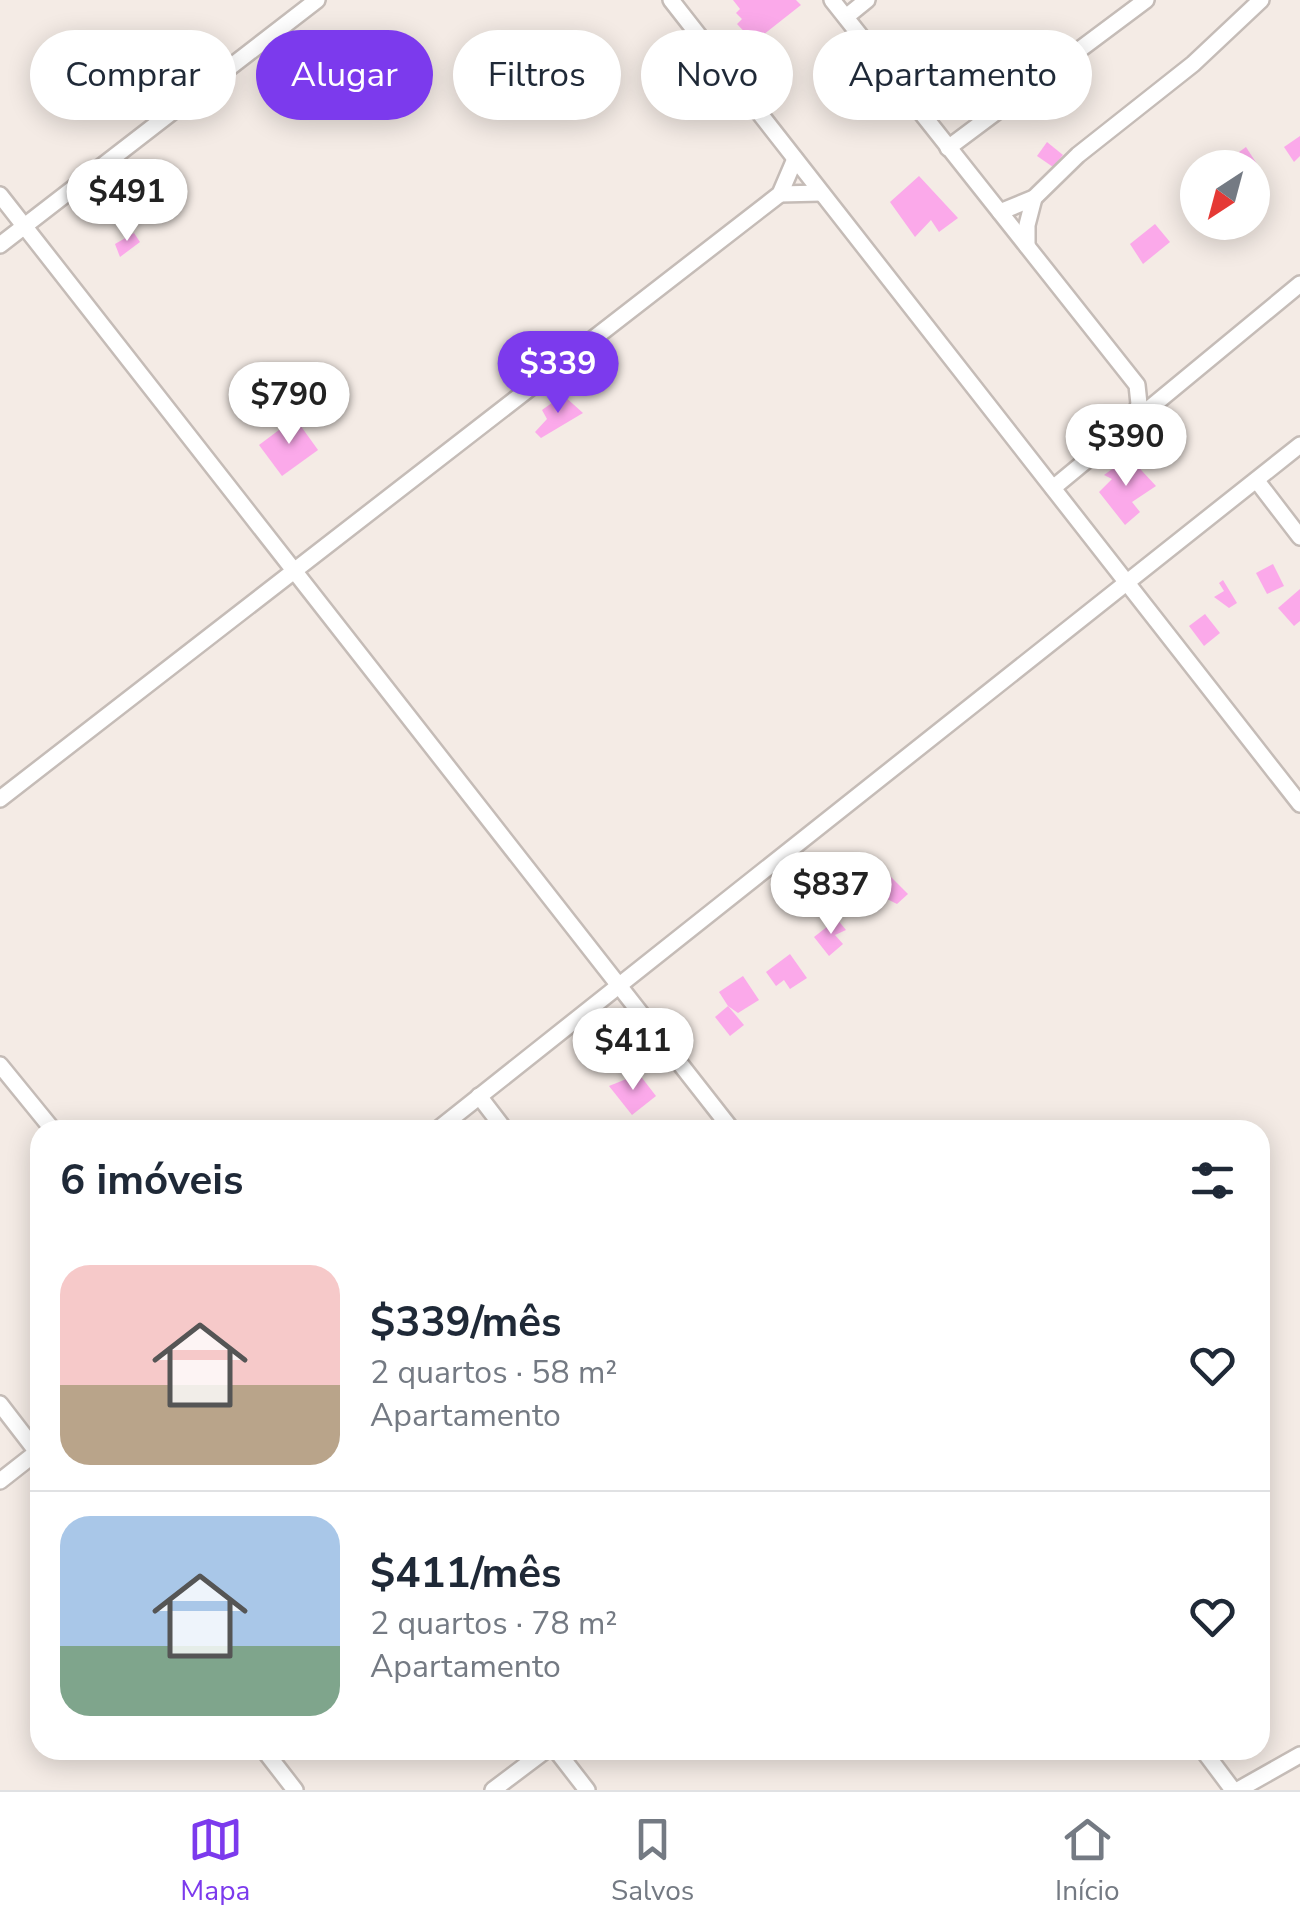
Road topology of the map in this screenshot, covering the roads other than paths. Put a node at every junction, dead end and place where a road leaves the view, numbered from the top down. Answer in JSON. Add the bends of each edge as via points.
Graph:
{"nodes":[{"id":1,"x":317,"y":0,"type":"edge"},
{"id":2,"x":670,"y":0,"type":"edge"},
{"id":3,"x":832,"y":0,"type":"edge"},
{"id":4,"x":867,"y":0,"type":"edge"},
{"id":5,"x":1146,"y":0,"type":"edge"},
{"id":6,"x":1262,"y":0,"type":"edge"},
{"id":7,"x":846,"y":16,"type":"junction"},
{"id":8,"x":948,"y":148,"type":"junction"},
{"id":9,"x":794,"y":159,"type":"junction"},
{"id":10,"x":822,"y":193,"type":"junction"},
{"id":11,"x":780,"y":194,"type":"junction"},
{"id":12,"x":0,"y":195,"type":"edge"},
{"id":13,"x":1034,"y":198,"type":"junction"},
{"id":14,"x":1000,"y":212,"type":"junction"},
{"id":15,"x":24,"y":225,"type":"junction"},
{"id":16,"x":0,"y":245,"type":"edge"},
{"id":17,"x":1026,"y":246,"type":"junction"},
{"id":18,"x":1300,"y":284,"type":"edge"},
{"id":19,"x":1137,"y":385,"type":"junction"},
{"id":20,"x":1177,"y":386,"type":"junction"},
{"id":21,"x":1132,"y":422,"type":"junction"},
{"id":22,"x":1300,"y":445,"type":"edge"},
{"id":23,"x":1257,"y":481,"type":"junction"},
{"id":24,"x":1053,"y":488,"type":"junction"},
{"id":25,"x":1300,"y":537,"type":"edge"},
{"id":26,"x":296,"y":570,"type":"junction"},
{"id":27,"x":1125,"y":580,"type":"junction"},
{"id":28,"x":0,"y":799,"type":"edge"},
{"id":29,"x":1300,"y":804,"type":"edge"},
{"id":30,"x":620,"y":985,"type":"junction"},
{"id":31,"x":0,"y":1064,"type":"edge"},
{"id":32,"x":479,"y":1096,"type":"junction"},
{"id":33,"x":45,"y":1120,"type":"edge"},
{"id":34,"x":450,"y":1120,"type":"edge"},
{"id":35,"x":498,"y":1120,"type":"edge"},
{"id":36,"x":724,"y":1120,"type":"edge"},
{"id":37,"x":0,"y":1404,"type":"edge"},
{"id":38,"x":30,"y":1443,"type":"edge"},
{"id":39,"x":30,"y":1460,"type":"edge"},
{"id":40,"x":0,"y":1481,"type":"edge"},
{"id":41,"x":1300,"y":1755,"type":"edge"},
{"id":42,"x":272,"y":1760,"type":"edge"},
{"id":43,"x":533,"y":1760,"type":"edge"},
{"id":44,"x":564,"y":1760,"type":"edge"},
{"id":45,"x":1211,"y":1760,"type":"edge"},
{"id":46,"x":294,"y":1790,"type":"edge"},
{"id":47,"x":493,"y":1790,"type":"edge"},
{"id":48,"x":587,"y":1790,"type":"edge"},
{"id":49,"x":1236,"y":1790,"type":"edge"}],
"edges":[{"from":1,"to":15,"type":"street"},
{"from":2,"to":9,"type":"street"},
{"from":3,"to":7,"type":"street"},
{"from":4,"to":7,"type":"street"},
{"from":5,"to":8,"type":"street"},
{"from":6,"to":13,"type":"street"},
{"from":7,"to":8,"type":"street"},
{"from":8,"to":14,"type":"street"},
{"from":9,"to":10,"type":"street"},
{"from":9,"to":11,"type":"street"},
{"from":10,"to":11,"type":"street"},
{"from":10,"to":24,"type":"street"},
{"from":11,"to":26,"type":"street"},
{"from":12,"to":15,"type":"street"},
{"from":13,"to":14,"type":"street"},
{"from":13,"to":17,"type":"street"},
{"from":14,"to":17,"type":"street"},
{"from":15,"to":16,"type":"street"},
{"from":15,"to":26,"type":"street"},
{"from":17,"to":19,"type":"street"},
{"from":18,"to":20,"type":"street"},
{"from":19,"to":20,"type":"street"},
{"from":19,"to":21,"type":"street"},
{"from":20,"to":21,"type":"street"},
{"from":21,"to":24,"type":"street"},
{"from":22,"to":23,"type":"street"},
{"from":23,"to":25,"type":"street"},
{"from":23,"to":27,"type":"street"},
{"from":24,"to":27,"type":"street"},
{"from":26,"to":28,"type":"street"},
{"from":26,"to":30,"type":"street"},
{"from":27,"to":29,"type":"street"},
{"from":27,"to":30,"type":"street"},
{"from":30,"to":32,"type":"street"},
{"from":30,"to":36,"type":"street"},
{"from":31,"to":33,"type":"street"},
{"from":32,"to":34,"type":"street"},
{"from":32,"to":35,"type":"street"},
{"from":37,"to":38,"type":"street"},
{"from":39,"to":40,"type":"street"},
{"from":41,"to":49,"type":"street"},
{"from":42,"to":46,"type":"street"},
{"from":43,"to":47,"type":"street"},
{"from":44,"to":48,"type":"street"},
{"from":45,"to":49,"type":"street"}]}
